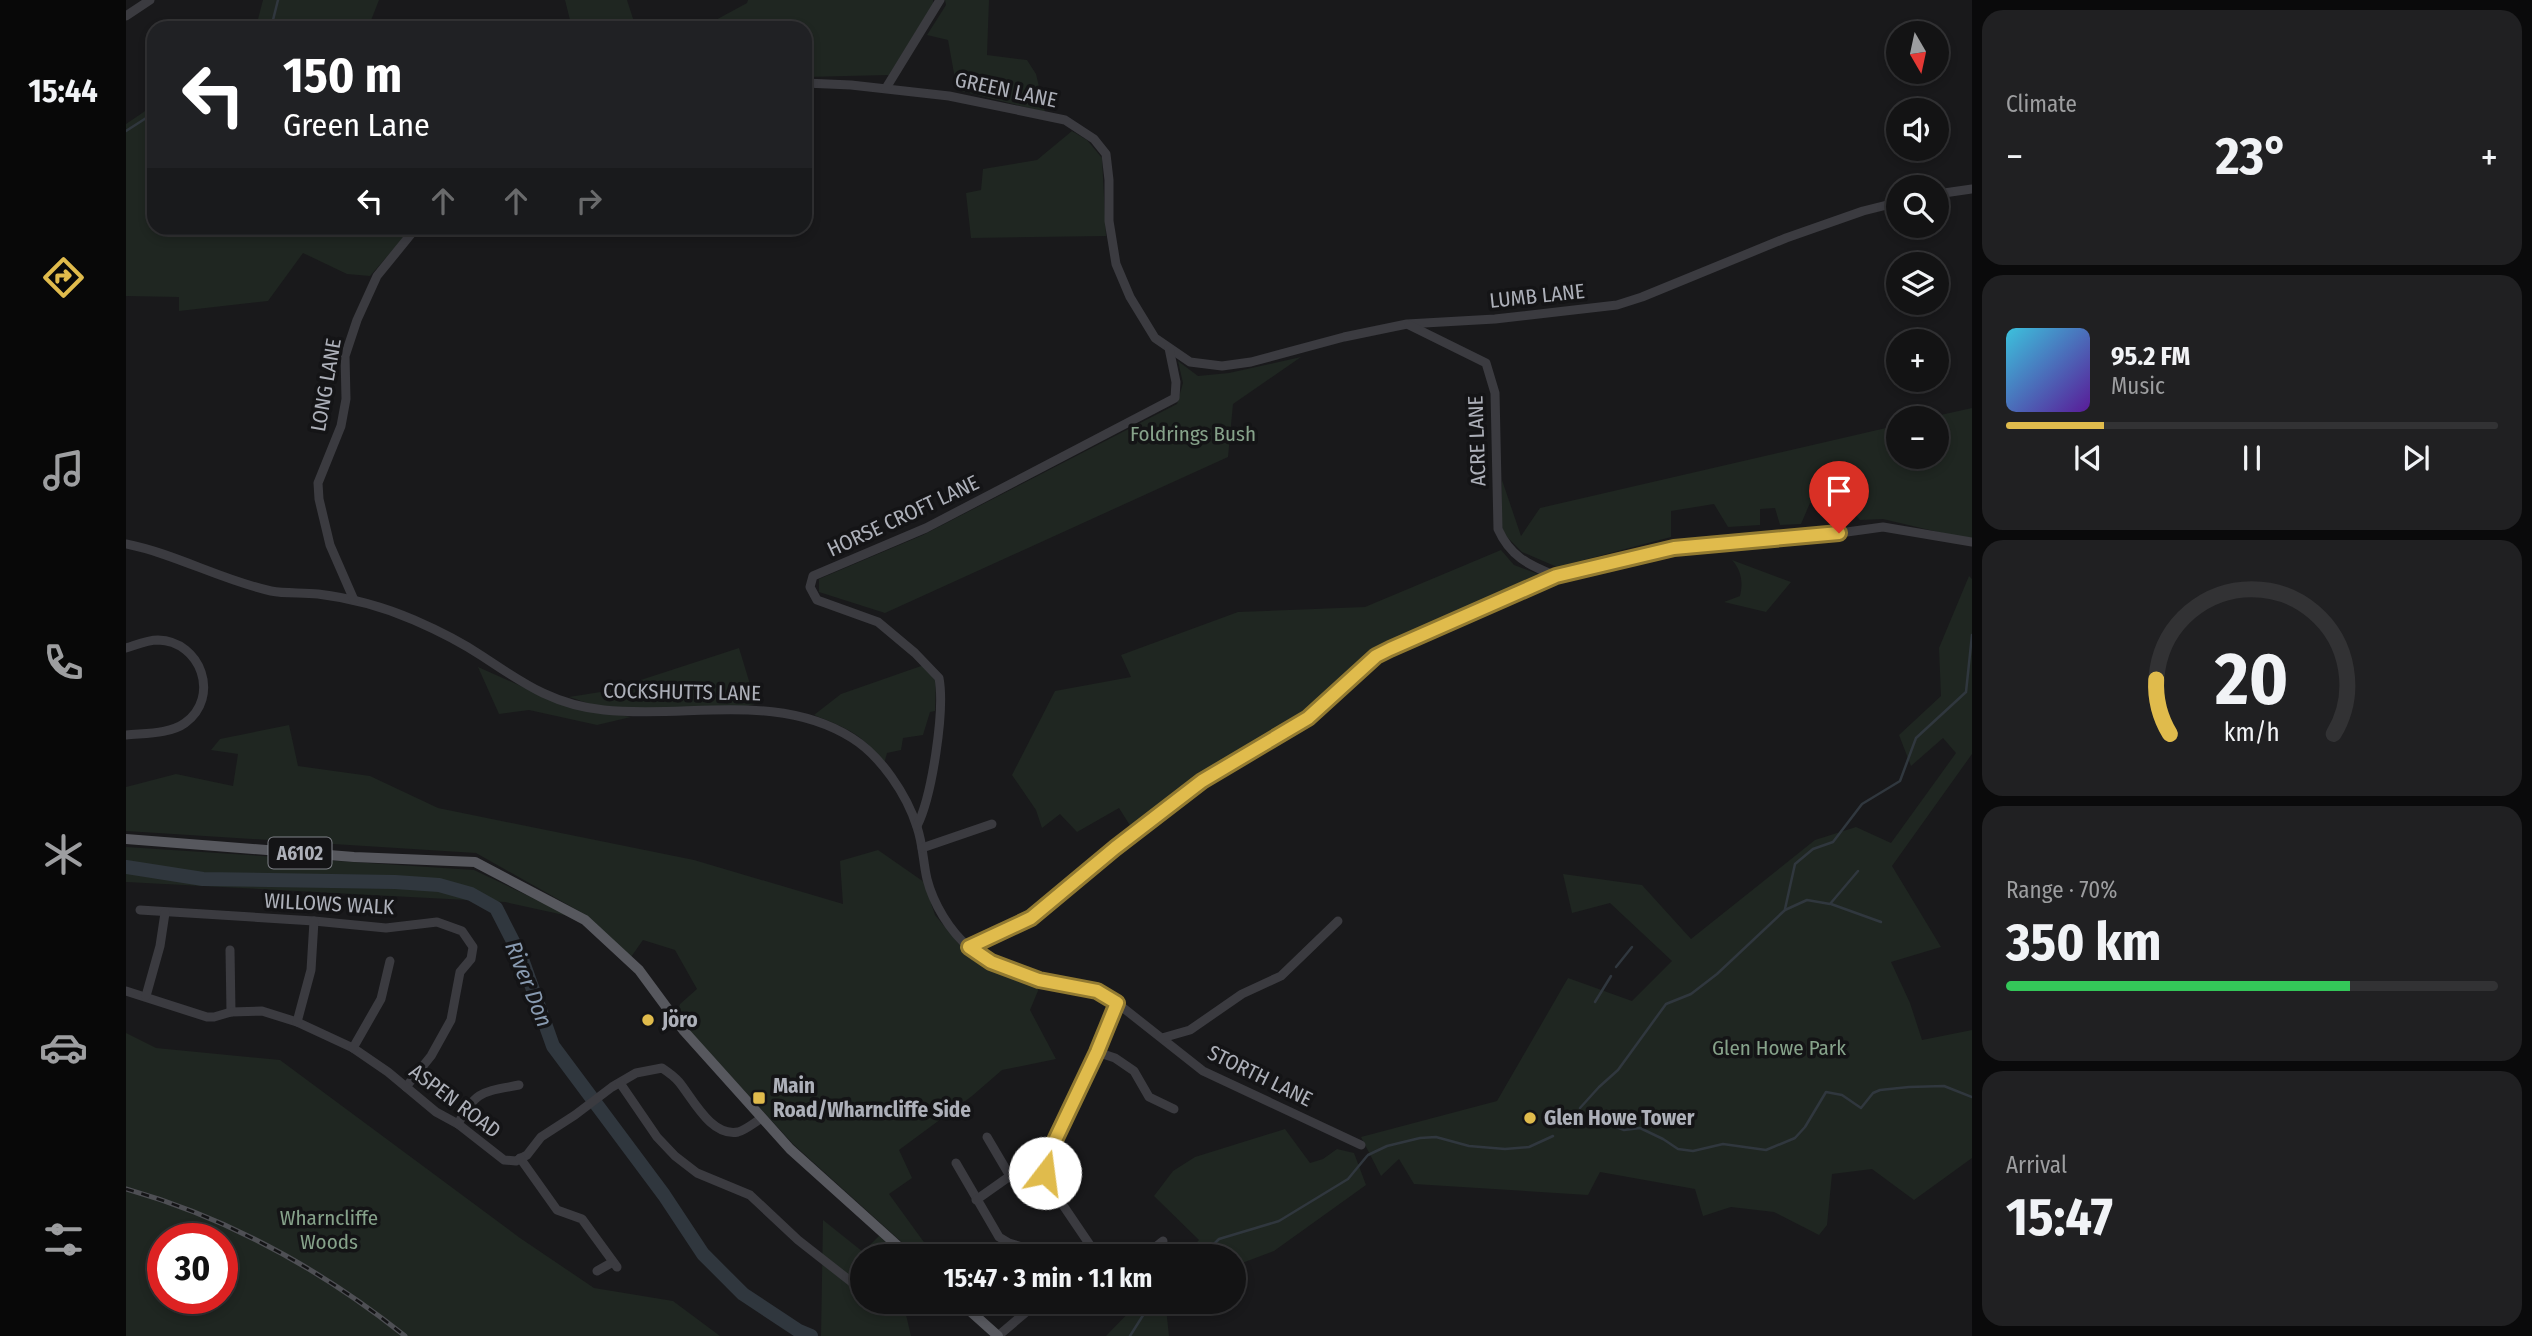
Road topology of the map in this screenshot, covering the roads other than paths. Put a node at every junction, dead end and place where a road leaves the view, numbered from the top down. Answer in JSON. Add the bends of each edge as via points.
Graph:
{"nodes":[{"id":1,"x":150,"y":0,"type":"edge"},
{"id":2,"x":940,"y":1,"type":"edge"},
{"id":3,"x":126,"y":16,"type":"edge"},
{"id":4,"x":812,"y":83,"type":"edge"},
{"id":5,"x":886,"y":88,"type":"junction"},
{"id":6,"x":1972,"y":189,"type":"edge"},
{"id":7,"x":1949,"y":192,"type":"edge"},
{"id":8,"x":1886,"y":205,"type":"edge"},
{"id":9,"x":410,"y":235,"type":"edge"},
{"id":10,"x":1407,"y":324,"type":"junction"},
{"id":11,"x":1169,"y":348,"type":"junction"},
{"id":12,"x":1972,"y":542,"type":"edge"},
{"id":13,"x":126,"y":544,"type":"edge"},
{"id":14,"x":1556,"y":576,"type":"junction"},
{"id":15,"x":354,"y":600,"type":"junction"},
{"id":16,"x":126,"y":649,"type":"edge"},
{"id":17,"x":126,"y":735,"type":"edge"},
{"id":18,"x":992,"y":824,"type":"dead end"},
{"id":19,"x":917,"y":826,"type":"junction"},
{"id":20,"x":126,"y":839,"type":"edge"},
{"id":21,"x":922,"y":848,"type":"junction"},
{"id":22,"x":140,"y":910,"type":"dead end"},
{"id":23,"x":165,"y":913,"type":"junction"},
{"id":24,"x":314,"y":921,"type":"junction"},
{"id":25,"x":1338,"y":921,"type":"dead end"},
{"id":26,"x":969,"y":947,"type":"junction"},
{"id":27,"x":230,"y":950,"type":"dead end"},
{"id":28,"x":390,"y":961,"type":"dead end"},
{"id":29,"x":126,"y":991,"type":"edge"},
{"id":30,"x":146,"y":996,"type":"junction"},
{"id":31,"x":1117,"y":1003,"type":"junction"},
{"id":32,"x":231,"y":1012,"type":"junction"},
{"id":33,"x":297,"y":1023,"type":"junction"},
{"id":34,"x":1163,"y":1038,"type":"junction"},
{"id":35,"x":353,"y":1048,"type":"junction"},
{"id":36,"x":1097,"y":1052,"type":"junction"},
{"id":37,"x":519,"y":1084,"type":"dead end"},
{"id":38,"x":616,"y":1085,"type":"junction"},
{"id":39,"x":406,"y":1087,"type":"junction"},
{"id":40,"x":1174,"y":1109,"type":"dead end"},
{"id":41,"x":762,"y":1118,"type":"junction"},
{"id":42,"x":458,"y":1124,"type":"junction"},
{"id":43,"x":987,"y":1137,"type":"dead end"},
{"id":44,"x":1361,"y":1144,"type":"dead end"},
{"id":45,"x":520,"y":1158,"type":"junction"},
{"id":46,"x":956,"y":1163,"type":"dead end"},
{"id":47,"x":1045,"y":1173,"type":"junction"},
{"id":48,"x":1010,"y":1177,"type":"junction"},
{"id":49,"x":976,"y":1200,"type":"junction"},
{"id":50,"x":1163,"y":1241,"type":"dead end"},
{"id":51,"x":896,"y":1244,"type":"edge"},
{"id":52,"x":1009,"y":1244,"type":"edge"},
{"id":53,"x":1089,"y":1244,"type":"edge"},
{"id":54,"x":1159,"y":1244,"type":"edge"},
{"id":55,"x":597,"y":1271,"type":"dead end"},
{"id":56,"x":850,"y":1282,"type":"edge"},
{"id":57,"x":973,"y":1314,"type":"edge"},
{"id":58,"x":1024,"y":1314,"type":"edge"},
{"id":59,"x":998,"y":1336,"type":"edge"}],
"edges":[{"from":1,"to":3,"type":"street"},
{"from":2,"to":5,"type":"street"},
{"from":4,"to":5,"type":"street"},
{"from":5,"to":11,"type":"street","name":"GREEN LANE","via":[[1065,120],[1094,139],[1106,154],[1116,264],[1155,338]]},
{"from":6,"to":7,"type":"street"},
{"from":8,"to":10,"type":"street","name":"LUMB LANE","via":[[1786,238],[1617,304]]},
{"from":9,"to":15,"type":"street","name":"LONG LANE","via":[[377,276],[357,320],[345,356],[341,426],[318,483],[330,545]]},
{"from":10,"to":11,"type":"street","name":"LUMB LANE","via":[[1222,366],[1190,362]]},
{"from":10,"to":14,"type":"street","name":"ACRE LANE","via":[[1486,363],[1495,393],[1498,529],[1505,545],[1519,558]]},
{"from":11,"to":19,"type":"street","name":"HORSE CROFT LANE","via":[[1175,398],[926,528],[813,576],[810,587],[817,600],[878,622],[939,678],[934,754],[924,812]]},
{"from":12,"to":14,"type":"street","via":[[1883,527],[1674,548]]},
{"from":13,"to":15,"type":"street","name":"COCKSHUTTS LANE","via":[[274,592]]},
{"from":14,"to":26,"type":"street","via":[[1376,656],[1308,718],[1202,781],[1031,918]]},
{"from":15,"to":19,"type":"street","name":"COCKSHUTTS LANE","via":[[411,618],[520,682],[567,703],[651,713],[770,711],[833,729],[872,754]]},
{"from":16,"to":17,"type":"street","via":[[156,640],[182,648],[195,658],[205,686],[202,704],[185,723]]},
{"from":18,"to":21,"type":"street"},
{"from":19,"to":21,"type":"street","name":"COCKSHUTTS LANE"},
{"from":20,"to":41,"type":"main road","number":"A6102","via":[[475,862],[585,920],[639,970],[684,1031]]},
{"from":21,"to":26,"type":"street","name":"COCKSHUTTS LANE","via":[[932,894]]},
{"from":22,"to":23,"type":"street","name":"WILLOWS WALK"},
{"from":23,"to":24,"type":"street","name":"WILLOWS WALK"},
{"from":23,"to":30,"type":"street"},
{"from":24,"to":33,"type":"street","via":[[311,970]]},
{"from":24,"to":39,"type":"street","name":"WILLOWS WALK","via":[[386,928],[437,922],[462,930],[473,947],[471,959],[460,972],[451,1020]]},
{"from":25,"to":34,"type":"street","via":[[1281,976],[1242,994],[1190,1030]]},
{"from":26,"to":31,"type":"street","via":[[1003,967],[1039,980],[1097,991]]},
{"from":27,"to":32,"type":"street","via":[[225,975]]},
{"from":28,"to":35,"type":"street","via":[[381,999]]},
{"from":29,"to":30,"type":"street","name":"ASPEN ROAD"},
{"from":30,"to":32,"type":"street","name":"ASPEN ROAD","via":[[207,1017]]},
{"from":31,"to":34,"type":"street","name":"STORTH LANE"},
{"from":31,"to":36,"type":"street"},
{"from":32,"to":33,"type":"street","name":"ASPEN ROAD","via":[[261,1011]]},
{"from":33,"to":35,"type":"street","name":"ASPEN ROAD"},
{"from":34,"to":44,"type":"street","name":"STORTH LANE","via":[[1203,1071]]},
{"from":35,"to":39,"type":"street","name":"ASPEN ROAD"},
{"from":36,"to":40,"type":"street","via":[[1134,1071],[1149,1097]]},
{"from":36,"to":47,"type":"street","via":[[1048,1155]]},
{"from":37,"to":42,"type":"street","via":[[482,1093],[470,1102]]},
{"from":38,"to":41,"type":"street","via":[[646,1069],[662,1068],[677,1079],[697,1108],[726,1132],[740,1132]]},
{"from":38,"to":45,"type":"street","via":[[541,1137]]},
{"from":38,"to":56,"type":"street","via":[[675,1156],[696,1173],[750,1195]]},
{"from":39,"to":42,"type":"street","name":"ASPEN ROAD"},
{"from":41,"to":51,"type":"main road","number":"A6102"},
{"from":42,"to":45,"type":"street","name":"ASPEN ROAD","via":[[504,1160]]},
{"from":43,"to":48,"type":"street"},
{"from":45,"to":55,"type":"street","via":[[557,1210],[582,1219],[615,1265]]},
{"from":46,"to":49,"type":"street"},
{"from":47,"to":48,"type":"street"},
{"from":47,"to":53,"type":"street"},
{"from":48,"to":49,"type":"street"},
{"from":49,"to":52,"type":"street","via":[[999,1237]]},
{"from":50,"to":54,"type":"street"},
{"from":57,"to":59,"type":"main road"},
{"from":58,"to":59,"type":"street"}]}
